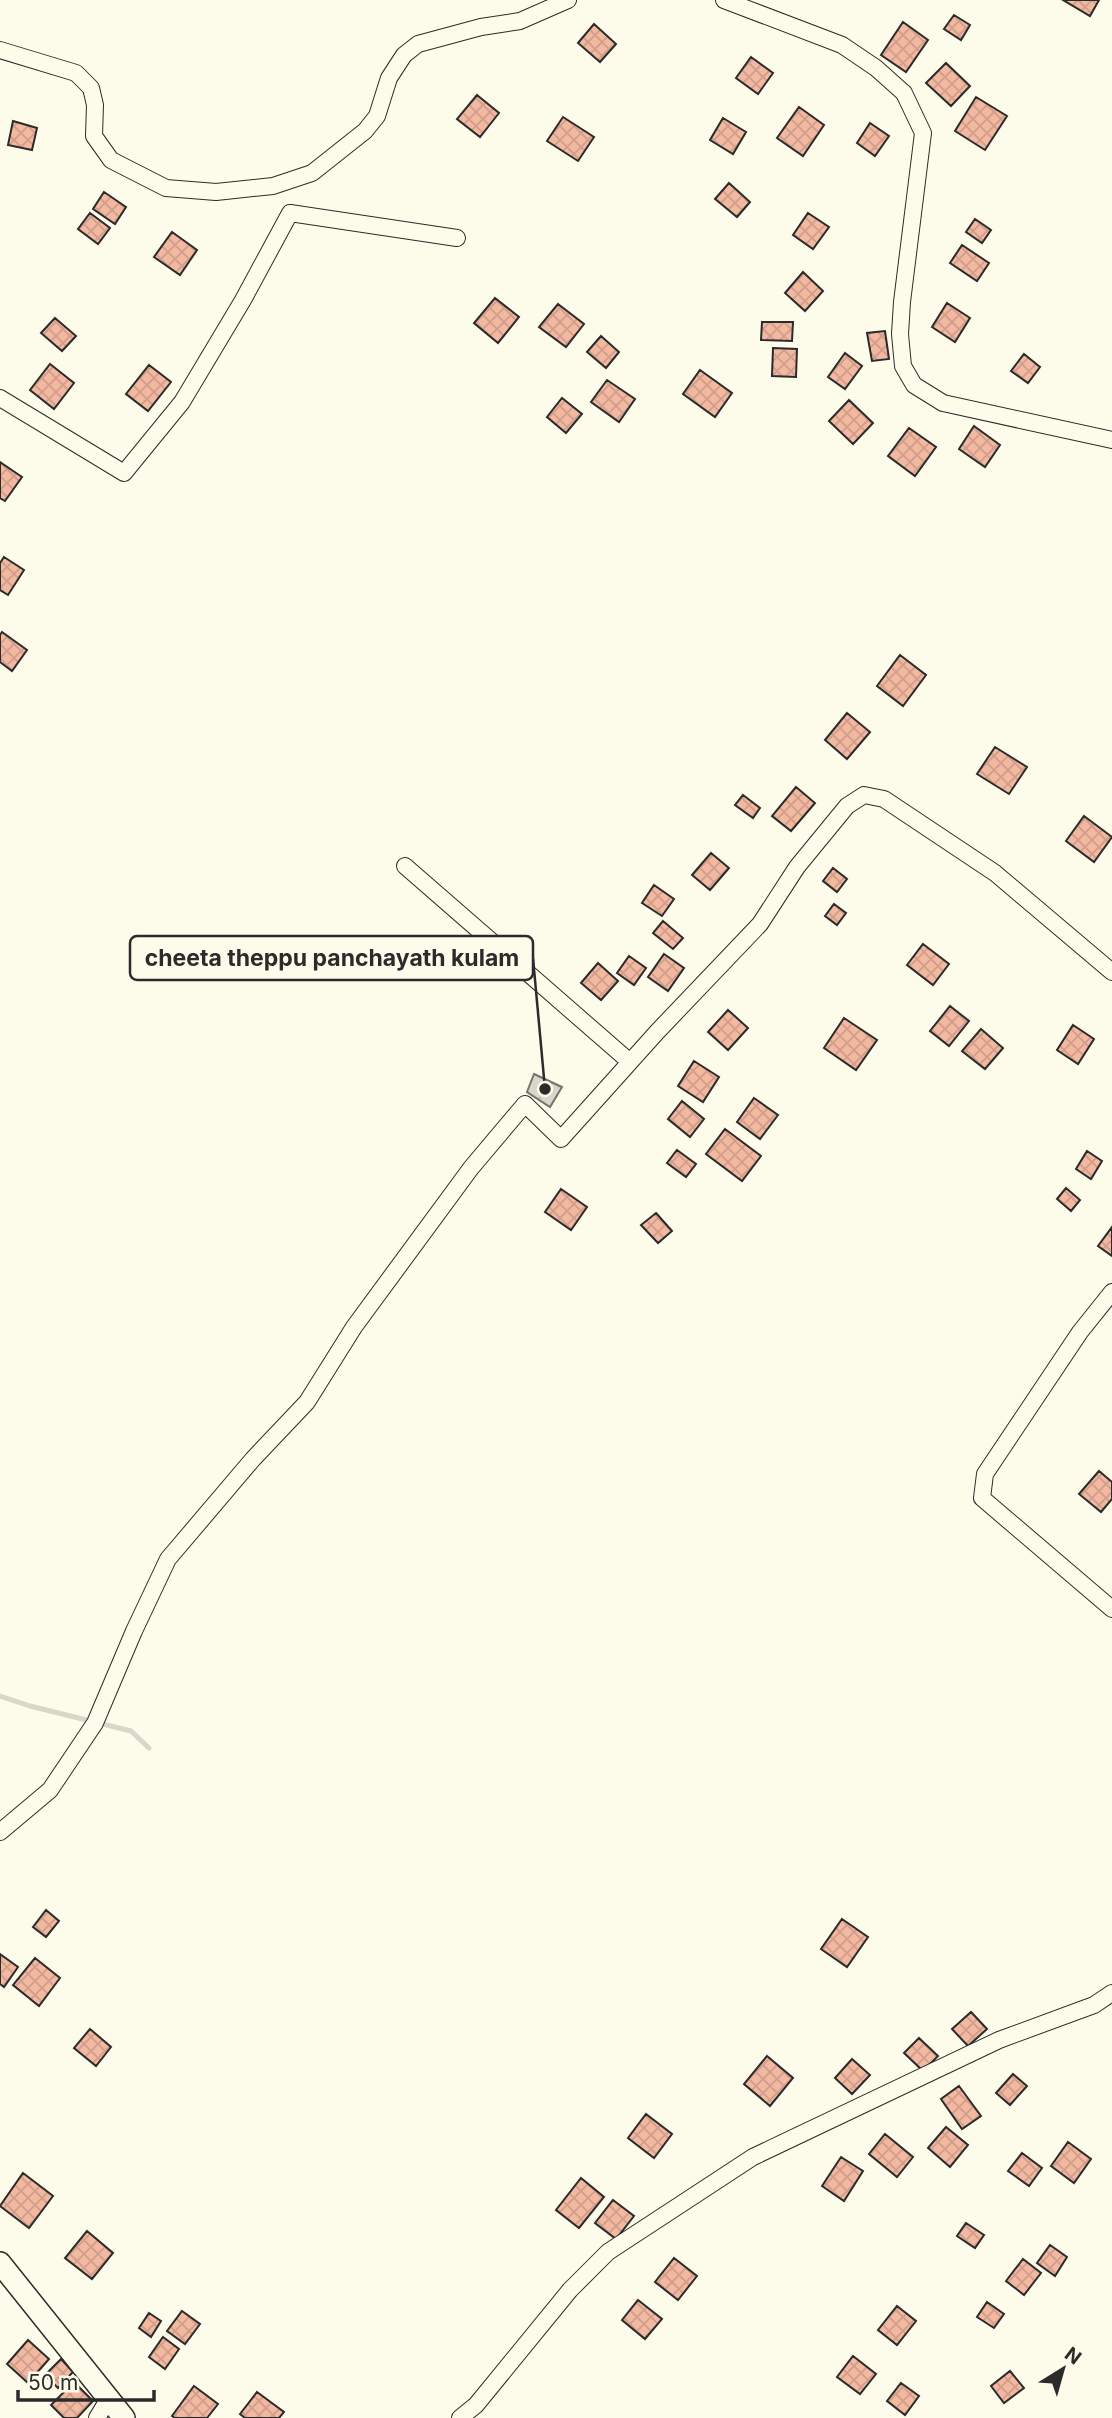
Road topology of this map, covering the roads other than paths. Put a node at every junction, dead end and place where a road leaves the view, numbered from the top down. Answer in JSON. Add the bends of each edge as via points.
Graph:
{"nodes":[{"id":1,"x":568,"y":0,"type":"edge"},
{"id":2,"x":724,"y":0,"type":"edge"},
{"id":3,"x":0,"y":50,"type":"edge"},
{"id":4,"x":457,"y":238,"type":"dead end"},
{"id":5,"x":0,"y":398,"type":"edge"},
{"id":6,"x":1112,"y":440,"type":"edge"},
{"id":7,"x":405,"y":866,"type":"dead end"},
{"id":8,"x":1112,"y":972,"type":"edge"},
{"id":9,"x":630,"y":1062,"type":"junction"},
{"id":10,"x":1112,"y":1292,"type":"edge"},
{"id":11,"x":1112,"y":1609,"type":"edge"},
{"id":12,"x":0,"y":1832,"type":"edge"},
{"id":13,"x":1112,"y":1993,"type":"edge"},
{"id":14,"x":0,"y":2263,"type":"edge"},
{"id":15,"x":109,"y":2398,"type":"junction"},
{"id":16,"x":97,"y":2418,"type":"edge"},
{"id":17,"x":124,"y":2418,"type":"edge"},
{"id":18,"x":460,"y":2418,"type":"edge"}],
"edges":[{"from":1,"to":3,"type":"street","via":[[520,21],[418,44],[388,78],[377,116],[365,131],[312,173],[273,186],[216,192],[166,188],[111,160],[94,136],[91,88],[76,73]]},
{"from":2,"to":6,"type":"street","via":[[842,45],[904,93],[923,133],[901,323],[903,366],[914,385],[943,403]]},
{"from":4,"to":5,"type":"street","via":[[290,214],[182,402],[124,473]]},
{"from":7,"to":9,"type":"street"},
{"from":8,"to":9,"type":"street","via":[[995,873],[884,799],[864,795],[847,806],[797,867],[760,924]]},
{"from":9,"to":12,"type":"street","via":[[561,1139],[525,1104],[471,1168],[354,1327],[307,1402],[168,1559],[95,1723],[50,1790]]},
{"from":10,"to":11,"type":"street","via":[[985,1474],[982,1498]]},
{"from":13,"to":18,"type":"street","via":[[1094,2005],[999,2040],[753,2157],[608,2252]]},
{"from":14,"to":15,"type":"street"},
{"from":15,"to":16,"type":"street"},
{"from":15,"to":17,"type":"street"}]}
